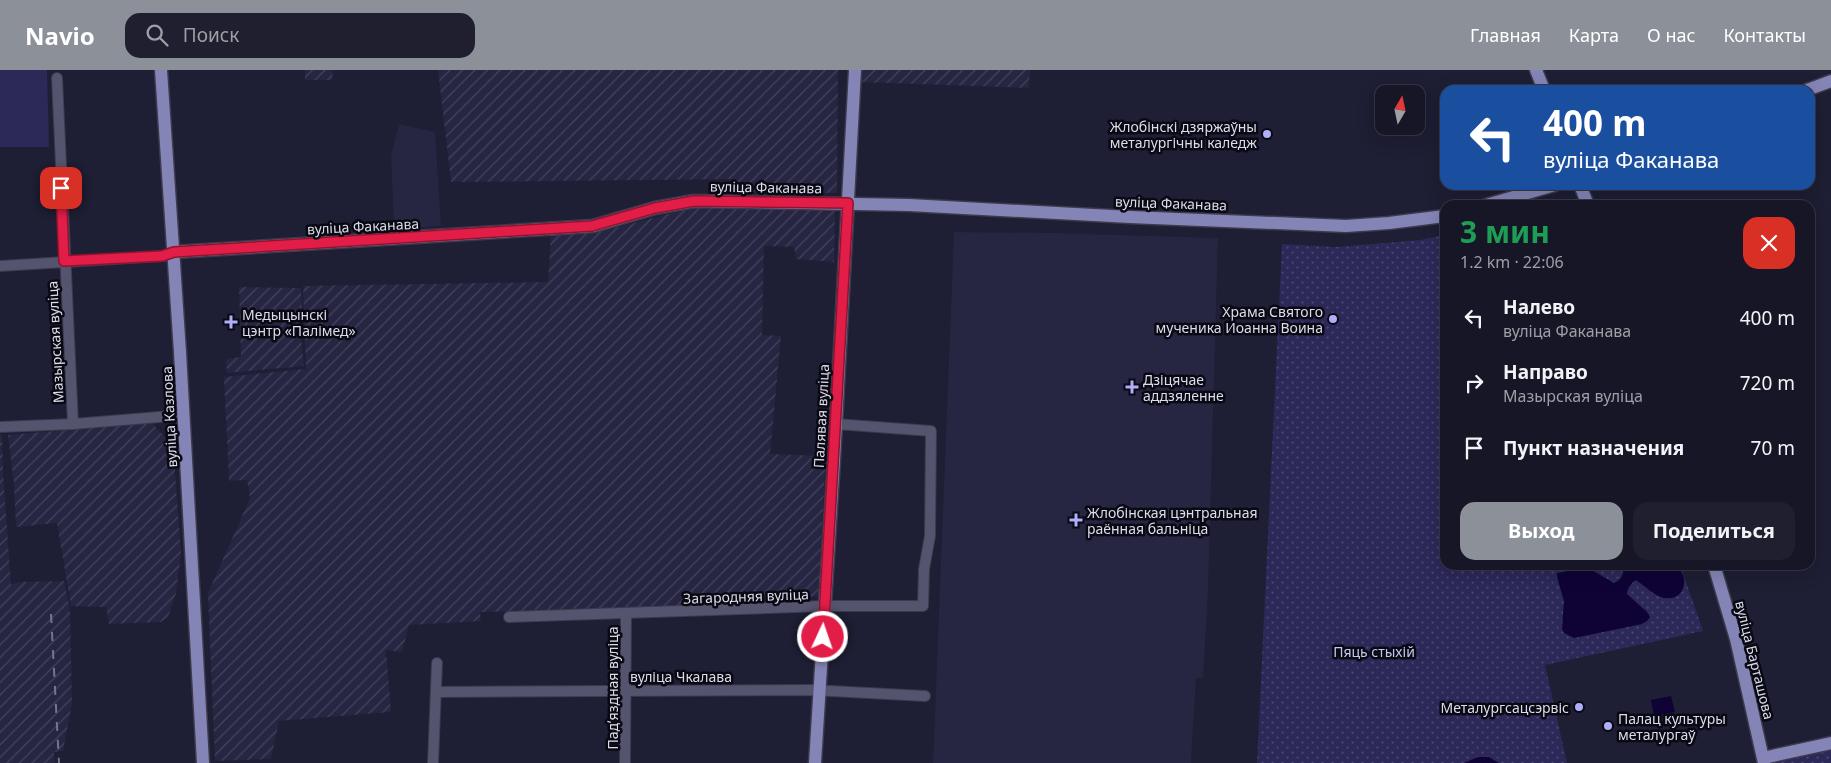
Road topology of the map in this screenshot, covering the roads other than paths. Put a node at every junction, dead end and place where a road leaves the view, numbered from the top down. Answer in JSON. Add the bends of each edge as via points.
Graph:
{"nodes":[{"id":1,"x":161,"y":70,"type":"edge"},
{"id":2,"x":855,"y":70,"type":"edge"},
{"id":3,"x":1536,"y":70,"type":"edge"},
{"id":4,"x":57,"y":78,"type":"dead end"},
{"id":5,"x":1831,"y":81,"type":"edge"},
{"id":6,"x":1542,"y":85,"type":"edge"},
{"id":7,"x":1815,"y":87,"type":"edge"},
{"id":8,"x":1538,"y":190,"type":"edge"},
{"id":9,"x":1503,"y":200,"type":"edge"},
{"id":10,"x":848,"y":203,"type":"junction"},
{"id":11,"x":1440,"y":217,"type":"edge"},
{"id":12,"x":174,"y":252,"type":"junction"},
{"id":13,"x":64,"y":261,"type":"junction"},
{"id":14,"x":0,"y":266,"type":"edge"},
{"id":15,"x":184,"y":415,"type":"junction"},
{"id":16,"x":73,"y":424,"type":"junction"},
{"id":17,"x":836,"y":424,"type":"junction"},
{"id":18,"x":0,"y":427,"type":"edge"},
{"id":19,"x":1716,"y":570,"type":"edge"},
{"id":20,"x":825,"y":606,"type":"junction"},
{"id":21,"x":626,"y":614,"type":"junction"},
{"id":22,"x":509,"y":617,"type":"dead end"},
{"id":23,"x":437,"y":663,"type":"dead end"},
{"id":24,"x":626,"y":690,"type":"junction"},
{"id":25,"x":820,"y":690,"type":"junction"},
{"id":26,"x":436,"y":692,"type":"junction"},
{"id":27,"x":925,"y":696,"type":"dead end"},
{"id":28,"x":1831,"y":743,"type":"edge"},
{"id":29,"x":1763,"y":760,"type":"edge"},
{"id":30,"x":203,"y":763,"type":"edge"},
{"id":31,"x":434,"y":763,"type":"edge"},
{"id":32,"x":625,"y":763,"type":"edge"},
{"id":33,"x":815,"y":763,"type":"edge"}],
"edges":[{"from":1,"to":12,"type":"main road","name":"вуліца Казлова"},
{"from":2,"to":10,"type":"main road","name":"Палявая вуліца"},
{"from":3,"to":6,"type":"main road"},
{"from":4,"to":13,"type":"street","name":"Мазырская вуліца"},
{"from":5,"to":7,"type":"main road"},
{"from":8,"to":9,"type":"main road"},
{"from":10,"to":11,"type":"main road","name":"вуліца Факанава","via":[[1346,226]]},
{"from":10,"to":12,"type":"main road","name":"вуліца Факанава","via":[[694,201],[592,226]]},
{"from":10,"to":17,"type":"main road","name":"Палявая вуліца"},
{"from":12,"to":13,"type":"street","name":"вуліца Факанава","via":[[162,256]]},
{"from":12,"to":15,"type":"main road","name":"вуліца Казлова"},
{"from":13,"to":14,"type":"street","name":"вуліца Факанава"},
{"from":13,"to":16,"type":"street","name":"Мазырская вуліца"},
{"from":15,"to":16,"type":"street"},
{"from":15,"to":30,"type":"main road","name":"вуліца Казлова"},
{"from":16,"to":18,"type":"street"},
{"from":17,"to":20,"type":"main road","name":"Палявая вуліца"},
{"from":17,"to":20,"type":"street","name":"Загародняя вуліца","via":[[931,431],[930,536],[924,569],[923,606]]},
{"from":19,"to":29,"type":"main road","name":"вуліца Барташова","via":[[1736,638]]},
{"from":20,"to":21,"type":"street","name":"Загародняя вуліца"},
{"from":20,"to":25,"type":"main road","name":"Палявая вуліца"},
{"from":21,"to":22,"type":"street","name":"Загародняя вуліца"},
{"from":21,"to":24,"type":"street","name":"Падʼяздная вуліца"},
{"from":23,"to":26,"type":"street"},
{"from":24,"to":25,"type":"street","name":"вуліца Чкалава"},
{"from":24,"to":26,"type":"street","name":"вуліца Чкалава"},
{"from":24,"to":32,"type":"street","name":"Падʼяздная вуліца"},
{"from":25,"to":27,"type":"street","name":"вуліца Чкалава"},
{"from":25,"to":33,"type":"main road","name":"Палявая вуліца"},
{"from":26,"to":31,"type":"street"},
{"from":28,"to":29,"type":"main road"}]}
